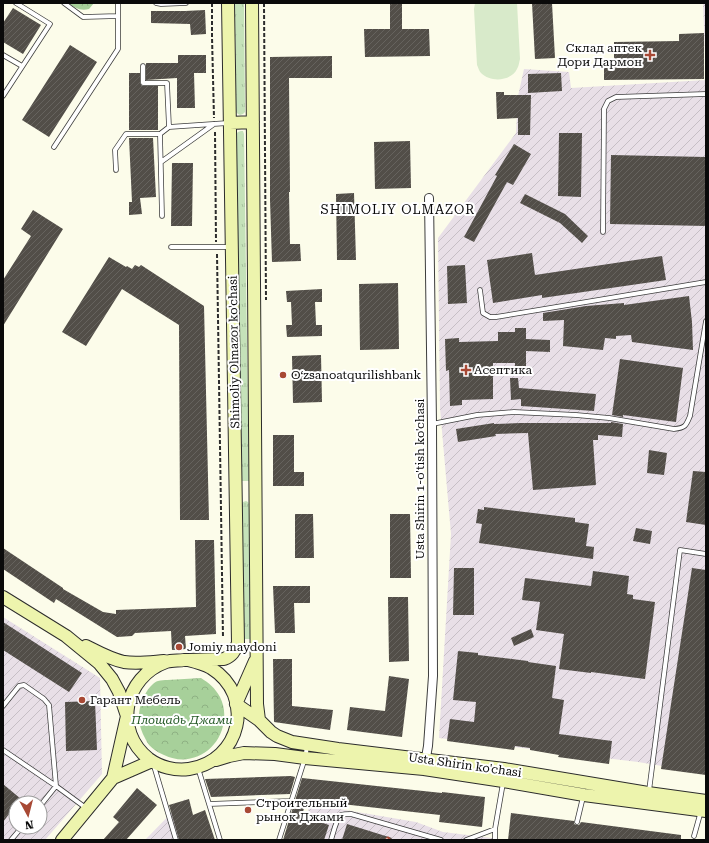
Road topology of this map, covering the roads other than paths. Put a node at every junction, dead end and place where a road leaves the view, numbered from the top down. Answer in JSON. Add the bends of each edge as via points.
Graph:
{"nodes":[{"id":1,"x":16,"y":3,"type":"edge"},
{"id":2,"x":64,"y":3,"type":"edge"},
{"id":3,"x":118,"y":3,"type":"edge"},
{"id":4,"x":156,"y":3,"type":"edge"},
{"id":5,"x":186,"y":3,"type":"edge"},
{"id":6,"x":228,"y":3,"type":"edge"},
{"id":7,"x":252,"y":3,"type":"edge"},
{"id":8,"x":118,"y":16,"type":"junction"},
{"id":9,"x":3,"y":54,"type":"edge"},
{"id":10,"x":22,"y":66,"type":"junction"},
{"id":11,"x":143,"y":66,"type":"dead end"},
{"id":12,"x":706,"y":94,"type":"edge"},
{"id":13,"x":3,"y":96,"type":"edge"},
{"id":14,"x":253,"y":122,"type":"junction"},
{"id":15,"x":230,"y":123,"type":"junction"},
{"id":16,"x":215,"y":124,"type":"junction"},
{"id":17,"x":169,"y":127,"type":"junction"},
{"id":18,"x":160,"y":134,"type":"junction"},
{"id":19,"x":54,"y":147,"type":"dead end"},
{"id":20,"x":161,"y":162,"type":"junction"},
{"id":21,"x":116,"y":170,"type":"dead end"},
{"id":22,"x":429,"y":198,"type":"dead end"},
{"id":23,"x":162,"y":216,"type":"dead end"},
{"id":24,"x":603,"y":232,"type":"dead end"},
{"id":25,"x":171,"y":247,"type":"dead end"},
{"id":26,"x":232,"y":247,"type":"junction"},
{"id":27,"x":706,"y":282,"type":"edge"},
{"id":28,"x":480,"y":290,"type":"dead end"},
{"id":29,"x":706,"y":321,"type":"edge"},
{"id":30,"x":432,"y":424,"type":"junction"},
{"id":31,"x":236,"y":492,"type":"junction"},
{"id":32,"x":256,"y":492,"type":"junction"},
{"id":33,"x":706,"y":554,"type":"edge"},
{"id":34,"x":3,"y":597,"type":"edge"},
{"id":35,"x":66,"y":636,"type":"junction"},
{"id":36,"x":257,"y":656,"type":"junction"},
{"id":37,"x":188,"y":660,"type":"junction"},
{"id":38,"x":168,"y":661,"type":"junction"},
{"id":39,"x":236,"y":704,"type":"junction"},
{"id":40,"x":3,"y":706,"type":"edge"},
{"id":41,"x":127,"y":716,"type":"junction"},
{"id":42,"x":259,"y":720,"type":"junction"},
{"id":43,"x":308,"y":744,"type":"junction"},
{"id":44,"x":3,"y":750,"type":"edge"},
{"id":45,"x":305,"y":758,"type":"junction"},
{"id":46,"x":152,"y":761,"type":"junction"},
{"id":47,"x":213,"y":761,"type":"junction"},
{"id":48,"x":425,"y":764,"type":"junction"},
{"id":49,"x":198,"y":768,"type":"junction"},
{"id":50,"x":504,"y":775,"type":"junction"},
{"id":51,"x":113,"y":778,"type":"junction"},
{"id":52,"x":56,"y":786,"type":"junction"},
{"id":53,"x":584,"y":795,"type":"junction"},
{"id":54,"x":48,"y":796,"type":"edge"},
{"id":55,"x":648,"y":798,"type":"junction"},
{"id":56,"x":291,"y":800,"type":"junction"},
{"id":57,"x":209,"y":804,"type":"junction"},
{"id":58,"x":704,"y":808,"type":"edge"},
{"id":59,"x":88,"y":810,"type":"junction"},
{"id":60,"x":577,"y":822,"type":"dead end"},
{"id":61,"x":495,"y":829,"type":"junction"},
{"id":62,"x":694,"y":836,"type":"dead end"},
{"id":63,"x":62,"y":840,"type":"edge"},
{"id":64,"x":176,"y":840,"type":"edge"},
{"id":65,"x":220,"y":840,"type":"edge"},
{"id":66,"x":279,"y":840,"type":"edge"},
{"id":67,"x":331,"y":840,"type":"edge"},
{"id":68,"x":441,"y":840,"type":"edge"},
{"id":69,"x":466,"y":840,"type":"edge"},
{"id":70,"x":495,"y":840,"type":"edge"}],
"edges":[{"from":1,"to":10,"type":"lane","via":[[50,24]]},
{"from":2,"to":8,"type":"lane","via":[[83,17]]},
{"from":3,"to":8,"type":"lane"},
{"from":4,"to":5,"type":"lane"},
{"from":6,"to":15,"type":"main road","name":"Shimoliy Olmazor ko'chasi"},
{"from":7,"to":14,"type":"main road","name":"Shimoliy Olmazor ko'chasi"},
{"from":8,"to":19,"type":"lane","via":[[118,48]]},
{"from":9,"to":10,"type":"lane"},
{"from":10,"to":13,"type":"lane"},
{"from":11,"to":17,"type":"lane","via":[[143,82],[168,83]]},
{"from":12,"to":24,"type":"lane","via":[[616,97],[608,101],[604,109]]},
{"from":14,"to":15,"type":"main road"},
{"from":14,"to":32,"type":"main road","name":"Shimoliy Olmazor ko'chasi"},
{"from":15,"to":16,"type":"lane"},
{"from":15,"to":26,"type":"main road","name":"Shimoliy Olmazor ko'chasi"},
{"from":16,"to":17,"type":"lane"},
{"from":16,"to":20,"type":"lane"},
{"from":17,"to":18,"type":"lane"},
{"from":18,"to":20,"type":"lane"},
{"from":18,"to":21,"type":"lane","via":[[126,134],[115,150]]},
{"from":20,"to":23,"type":"lane"},
{"from":22,"to":30,"type":"street","name":"Usta Shirin 1-o'tish ko'chasi"},
{"from":25,"to":26,"type":"lane"},
{"from":26,"to":31,"type":"main road","name":"Shimoliy Olmazor ko'chasi"},
{"from":27,"to":28,"type":"lane","via":[[496,317],[483,313]]},
{"from":29,"to":30,"type":"lane","via":[[690,416],[682,428],[674,429],[609,418],[514,412],[477,415]]},
{"from":30,"to":48,"type":"street","name":"Usta Shirin 1-o'tish ko'chasi","via":[[433,676]]},
{"from":31,"to":32,"type":"main road"},
{"from":31,"to":37,"type":"main road","name":"Shimoliy Olmazor ko'chasi","via":[[238,643],[233,653],[224,659]]},
{"from":32,"to":36,"type":"main road","name":"Shimoliy Olmazor ko'chasi"},
{"from":33,"to":55,"type":"lane","via":[[680,550]]},
{"from":34,"to":35,"type":"main road"},
{"from":35,"to":38,"type":"main road","via":[[117,660],[134,663]]},
{"from":35,"to":41,"type":"main road","via":[[99,663],[112,679]]},
{"from":36,"to":39,"type":"main road","name":"Shimoliy Olmazor ko'chasi"},
{"from":36,"to":42,"type":"main road","name":"Shimoliy Olmazor ko'chasi"},
{"from":37,"to":38,"type":"main road"},
{"from":37,"to":39,"type":"main road","via":[[210,667],[219,674],[232,692]]},
{"from":38,"to":41,"type":"main road","via":[[146,674],[138,683],[128,704]]},
{"from":39,"to":42,"type":"main road","name":"Usta Shirin ko'chasi"},
{"from":39,"to":47,"type":"main road","via":[[238,715],[234,735],[222,754]]},
{"from":40,"to":52,"type":"lane","via":[[21,685],[50,705]]},
{"from":41,"to":46,"type":"main road","via":[[132,737],[144,755]]},
{"from":41,"to":51,"type":"main road"},
{"from":42,"to":43,"type":"main road","name":"Usta Shirin ko'chasi","via":[[277,736],[292,742]]},
{"from":43,"to":45,"type":"lane"},
{"from":43,"to":48,"type":"main road","name":"Usta Shirin ko'chasi"},
{"from":44,"to":52,"type":"lane"},
{"from":45,"to":47,"type":"main road","name":"Usta Shirin ko'chasi","via":[[244,753]]},
{"from":45,"to":48,"type":"main road","name":"Usta Shirin ko'chasi"},
{"from":45,"to":56,"type":"lane"},
{"from":46,"to":49,"type":"main road","via":[[167,768]]},
{"from":46,"to":51,"type":"main road"},
{"from":46,"to":64,"type":"lane"},
{"from":47,"to":49,"type":"main road"},
{"from":48,"to":50,"type":"main road","name":"Usta Shirin ko'chasi"},
{"from":49,"to":57,"type":"lane"},
{"from":50,"to":53,"type":"main road","name":"Usta Shirin ko'chasi"},
{"from":50,"to":55,"type":"main road","name":"Usta Shirin ko'chasi"},
{"from":50,"to":61,"type":"lane"},
{"from":51,"to":59,"type":"main road"},
{"from":52,"to":54,"type":"lane"},
{"from":52,"to":59,"type":"lane"},
{"from":53,"to":55,"type":"main road","name":"Usta Shirin ko'chasi"},
{"from":53,"to":60,"type":"lane"},
{"from":55,"to":58,"type":"main road","name":"Usta Shirin ko'chasi"},
{"from":56,"to":57,"type":"lane"},
{"from":56,"to":66,"type":"lane"},
{"from":57,"to":65,"type":"lane"},
{"from":58,"to":62,"type":"lane"},
{"from":59,"to":63,"type":"main road"},
{"from":61,"to":69,"type":"lane"},
{"from":61,"to":70,"type":"lane"},
{"from":67,"to":68,"type":"lane","via":[[339,817],[346,814]]}]}
